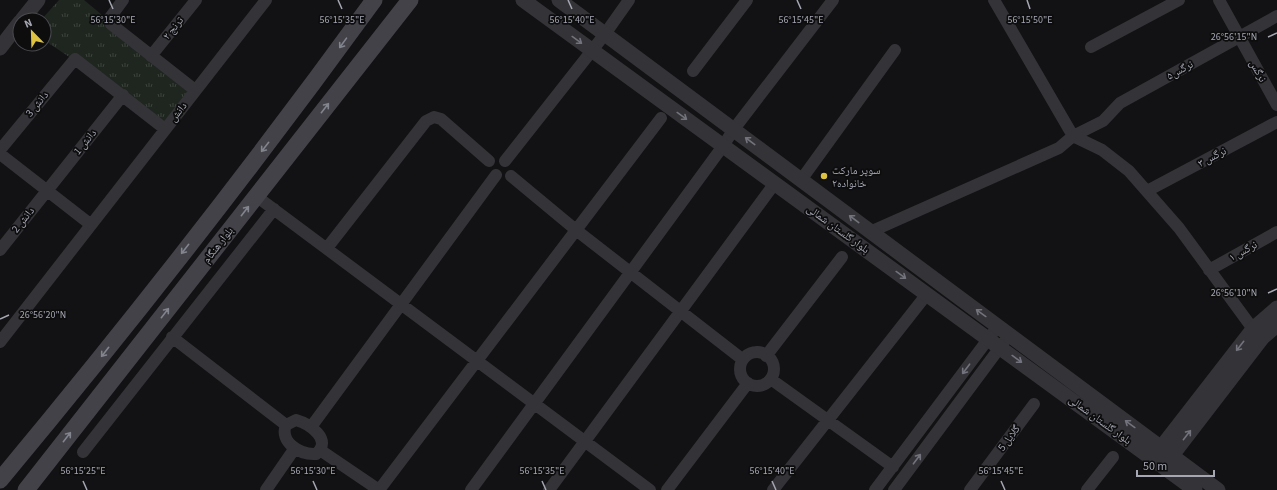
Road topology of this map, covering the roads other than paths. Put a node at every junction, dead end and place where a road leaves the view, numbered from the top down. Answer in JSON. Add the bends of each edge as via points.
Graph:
{"nodes":[{"id":1,"x":38,"y":0,"type":"edge"},
{"id":2,"x":123,"y":0,"type":"edge"},
{"id":3,"x":196,"y":0,"type":"edge"},
{"id":4,"x":266,"y":0,"type":"edge"},
{"id":5,"x":374,"y":0,"type":"edge"},
{"id":6,"x":410,"y":0,"type":"edge"},
{"id":7,"x":523,"y":0,"type":"edge"},
{"id":8,"x":559,"y":0,"type":"edge"},
{"id":9,"x":629,"y":0,"type":"edge"},
{"id":10,"x":747,"y":0,"type":"edge"},
{"id":11,"x":832,"y":0,"type":"edge"},
{"id":12,"x":994,"y":0,"type":"edge"},
{"id":13,"x":1179,"y":0,"type":"edge"},
{"id":14,"x":1219,"y":0,"type":"edge"},
{"id":15,"x":1166,"y":3,"type":"edge"},
{"id":16,"x":28,"y":12,"type":"edge"},
{"id":17,"x":1277,"y":16,"type":"edge"},
{"id":18,"x":12,"y":33,"type":"edge"},
{"id":19,"x":605,"y":34,"type":"junction"},
{"id":20,"x":1239,"y":37,"type":"junction"},
{"id":21,"x":1092,"y":47,"type":"dead end"},
{"id":22,"x":0,"y":48,"type":"edge"},
{"id":23,"x":895,"y":50,"type":"dead end"},
{"id":24,"x":592,"y":51,"type":"junction"},
{"id":25,"x":151,"y":56,"type":"junction"},
{"id":26,"x":693,"y":71,"type":"dead end"},
{"id":27,"x":196,"y":90,"type":"junction"},
{"id":28,"x":123,"y":95,"type":"junction"},
{"id":29,"x":1277,"y":105,"type":"edge"},
{"id":30,"x":661,"y":118,"type":"dead end"},
{"id":31,"x":1277,"y":122,"type":"edge"},
{"id":32,"x":165,"y":129,"type":"junction"},
{"id":33,"x":734,"y":129,"type":"junction"},
{"id":34,"x":1073,"y":136,"type":"junction"},
{"id":35,"x":724,"y":146,"type":"junction"},
{"id":36,"x":0,"y":150,"type":"edge"},
{"id":37,"x":0,"y":154,"type":"edge"},
{"id":38,"x":489,"y":161,"type":"junction"},
{"id":39,"x":505,"y":161,"type":"junction"},
{"id":40,"x":496,"y":176,"type":"junction"},
{"id":41,"x":511,"y":176,"type":"junction"},
{"id":42,"x":800,"y":180,"type":"junction"},
{"id":43,"x":775,"y":183,"type":"junction"},
{"id":44,"x":46,"y":190,"type":"junction"},
{"id":45,"x":1147,"y":191,"type":"junction"},
{"id":46,"x":256,"y":196,"type":"junction"},
{"id":47,"x":274,"y":209,"type":"junction"},
{"id":48,"x":90,"y":224,"type":"junction"},
{"id":49,"x":576,"y":230,"type":"junction"},
{"id":50,"x":870,"y":232,"type":"junction"},
{"id":51,"x":1277,"y":232,"type":"edge"},
{"id":52,"x":887,"y":244,"type":"junction"},
{"id":53,"x":327,"y":248,"type":"junction"},
{"id":54,"x":0,"y":250,"type":"edge"},
{"id":55,"x":842,"y":257,"type":"dead end"},
{"id":56,"x":877,"y":258,"type":"junction"},
{"id":57,"x":1209,"y":270,"type":"junction"},
{"id":58,"x":631,"y":271,"type":"junction"},
{"id":59,"x":927,"y":294,"type":"junction"},
{"id":60,"x":401,"y":303,"type":"junction"},
{"id":61,"x":1277,"y":308,"type":"edge"},
{"id":62,"x":681,"y":311,"type":"junction"},
{"id":63,"x":133,"y":316,"type":"junction"},
{"id":64,"x":1277,"y":325,"type":"edge"},
{"id":65,"x":152,"y":329,"type":"junction"},
{"id":66,"x":1004,"y":330,"type":"junction"},
{"id":67,"x":1258,"y":333,"type":"junction"},
{"id":68,"x":172,"y":337,"type":"junction"},
{"id":69,"x":0,"y":342,"type":"edge"},
{"id":70,"x":994,"y":343,"type":"junction"},
{"id":71,"x":766,"y":356,"type":"junction"},
{"id":72,"x":742,"y":359,"type":"junction"},
{"id":73,"x":477,"y":360,"type":"junction"},
{"id":74,"x":772,"y":380,"type":"junction"},
{"id":75,"x":748,"y":383,"type":"junction"},
{"id":76,"x":535,"y":403,"type":"junction"},
{"id":77,"x":1034,"y":404,"type":"dead end"},
{"id":78,"x":828,"y":420,"type":"junction"},
{"id":79,"x":286,"y":425,"type":"junction"},
{"id":80,"x":310,"y":427,"type":"junction"},
{"id":81,"x":33,"y":440,"type":"junction"},
{"id":82,"x":585,"y":441,"type":"junction"},
{"id":83,"x":295,"y":448,"type":"junction"},
{"id":84,"x":320,"y":450,"type":"junction"},
{"id":85,"x":83,"y":452,"type":"dead end"},
{"id":86,"x":53,"y":455,"type":"junction"},
{"id":87,"x":1113,"y":457,"type":"dead end"},
{"id":88,"x":1162,"y":457,"type":"junction"},
{"id":89,"x":892,"y":467,"type":"junction"},
{"id":90,"x":0,"y":480,"type":"edge"},
{"id":91,"x":26,"y":490,"type":"edge"},
{"id":92,"x":266,"y":490,"type":"edge"},
{"id":93,"x":379,"y":490,"type":"edge"},
{"id":94,"x":471,"y":490,"type":"edge"},
{"id":95,"x":549,"y":490,"type":"edge"},
{"id":96,"x":650,"y":490,"type":"edge"},
{"id":97,"x":667,"y":490,"type":"edge"},
{"id":98,"x":773,"y":490,"type":"edge"},
{"id":99,"x":875,"y":490,"type":"edge"},
{"id":100,"x":894,"y":490,"type":"edge"},
{"id":101,"x":970,"y":490,"type":"edge"},
{"id":102,"x":1088,"y":490,"type":"edge"},
{"id":103,"x":1195,"y":490,"type":"edge"},
{"id":104,"x":1218,"y":490,"type":"edge"}],
"edges":[{"from":1,"to":16,"type":"street"},
{"from":2,"to":25,"type":"street","via":[[109,19],[111,24]]},
{"from":3,"to":25,"type":"street","name":"ترنج ۲"},
{"from":4,"to":27,"type":"street","name":"دانش"},
{"from":5,"to":63,"type":"main road","name":"بلوار هنگام","one_way":true,"via":[[294,110]]},
{"from":46,"to":6,"type":"main road","name":"بلوار هنگام","one_way":true},
{"from":7,"to":24,"type":"street","name":"بلوار گلستان شمالی","one_way":true},
{"from":8,"to":19,"type":"street","name":"بلوار گلستان شمالی"},
{"from":9,"to":19,"type":"street"},
{"from":10,"to":26,"type":"street"},
{"from":11,"to":33,"type":"street"},
{"from":12,"to":34,"type":"street"},
{"from":13,"to":15,"type":"street"},
{"from":14,"to":20,"type":"street","name":"نرگس"},
{"from":15,"to":21,"type":"street"},
{"from":17,"to":20,"type":"street","name":"نرگس۵"},
{"from":18,"to":22,"type":"street"},
{"from":19,"to":24,"type":"street"},
{"from":19,"to":33,"type":"street","name":"بلوار گلستان شمالی"},
{"from":20,"to":29,"type":"street","name":"نرگس"},
{"from":20,"to":34,"type":"street","name":"نرگس۵","via":[[1120,103],[1103,121]]},
{"from":23,"to":42,"type":"street"},
{"from":24,"to":35,"type":"street","name":"بلوار گلستان شمالی","one_way":true},
{"from":24,"to":39,"type":"street"},
{"from":25,"to":27,"type":"street"},
{"from":27,"to":32,"type":"street","name":"دانش"},
{"from":28,"to":32,"type":"street"},
{"from":28,"to":36,"type":"street","name":"دانش 3","via":[[75,59]]},
{"from":28,"to":44,"type":"street","name":"دانش 1"},
{"from":30,"to":49,"type":"street"},
{"from":31,"to":45,"type":"street","name":"نرگس ۳"},
{"from":32,"to":48,"type":"street","name":"دانش"},
{"from":33,"to":35,"type":"street"},
{"from":42,"to":33,"type":"street","name":"بلوار گلستان شمالی","one_way":true},
{"from":34,"to":45,"type":"street","via":[[1107,154],[1129,171]]},
{"from":34,"to":50,"type":"street","name":"نرگس۵","via":[[1059,148]]},
{"from":35,"to":43,"type":"street","name":"بلوار گلستان شمالی"},
{"from":35,"to":58,"type":"street"},
{"from":37,"to":44,"type":"street"},
{"from":38,"to":39,"type":"street","via":[[496,157]]},
{"from":38,"to":40,"type":"street","via":[[488,169]]},
{"from":38,"to":53,"type":"street","via":[[441,119],[434,117],[426,121]]},
{"from":39,"to":41,"type":"street","via":[[512,169]]},
{"from":40,"to":41,"type":"street","via":[[504,179]]},
{"from":40,"to":60,"type":"street"},
{"from":41,"to":49,"type":"street"},
{"from":50,"to":42,"type":"street","name":"بلوار گلستان شمالی","one_way":true},
{"from":43,"to":56,"type":"street","name":"بلوار گلستان شمالی"},
{"from":43,"to":62,"type":"street"},
{"from":44,"to":48,"type":"street"},
{"from":44,"to":54,"type":"street","name":"دانش 2"},
{"from":45,"to":57,"type":"street","via":[[1179,228]]},
{"from":46,"to":47,"type":"street"},
{"from":65,"to":46,"type":"main road","name":"بلوار هنگام","one_way":true},
{"from":47,"to":53,"type":"street"},
{"from":47,"to":68,"type":"street"},
{"from":48,"to":69,"type":"street","name":"دانش"},
{"from":49,"to":58,"type":"street"},
{"from":49,"to":73,"type":"street"},
{"from":50,"to":52,"type":"street","name":"بلوار گلستان شمالی"},
{"from":51,"to":57,"type":"street","name":"نرگس ۱"},
{"from":52,"to":56,"type":"street"},
{"from":66,"to":52,"type":"street","name":"بلوار گلستان شمالی","one_way":true},
{"from":53,"to":60,"type":"street"},
{"from":55,"to":71,"type":"street"},
{"from":56,"to":59,"type":"street","name":"بلوار گلستان شمالی","one_way":true},
{"from":57,"to":67,"type":"street"},
{"from":58,"to":62,"type":"street"},
{"from":58,"to":76,"type":"street"},
{"from":59,"to":70,"type":"street","name":"بلوار گلستان شمالی"},
{"from":59,"to":78,"type":"street"},
{"from":60,"to":73,"type":"street"},
{"from":60,"to":80,"type":"street"},
{"from":61,"to":67,"type":"street"},
{"from":62,"to":72,"type":"street"},
{"from":62,"to":82,"type":"street"},
{"from":63,"to":65,"type":"main road"},
{"from":63,"to":81,"type":"main road","name":"بلوار هنگام","one_way":true},
{"from":64,"to":67,"type":"street"},
{"from":86,"to":65,"type":"main road","name":"بلوار هنگام","one_way":true},
{"from":66,"to":70,"type":"street"},
{"from":88,"to":66,"type":"street","name":"بلوار گلستان شمالی","one_way":true},
{"from":67,"to":88,"type":"street"},
{"from":68,"to":79,"type":"street"},
{"from":68,"to":85,"type":"street"},
{"from":70,"to":88,"type":"street","name":"بلوار گلستان شمالی","one_way":true},
{"from":70,"to":89,"type":"street","one_way":true},
{"from":100,"to":70,"type":"street","one_way":true},
{"from":71,"to":72,"type":"street","via":[[753,352]]},
{"from":71,"to":74,"type":"street","via":[[775,368]]},
{"from":72,"to":75,"type":"street","via":[[739,373]]},
{"from":73,"to":76,"type":"street"},
{"from":73,"to":93,"type":"street"},
{"from":74,"to":75,"type":"street","via":[[767,385],[755,387]]},
{"from":74,"to":78,"type":"street"},
{"from":75,"to":97,"type":"street"},
{"from":76,"to":82,"type":"street"},
{"from":76,"to":94,"type":"street"},
{"from":77,"to":101,"type":"street","name":"گلایل 5"},
{"from":78,"to":89,"type":"street"},
{"from":78,"to":98,"type":"street"},
{"from":79,"to":80,"type":"street","via":[[296,420]]},
{"from":79,"to":83,"type":"street","via":[[285,436]]},
{"from":80,"to":84,"type":"street","via":[[321,437]]},
{"from":81,"to":86,"type":"main road"},
{"from":81,"to":90,"type":"main road","name":"بلوار هنگام"},
{"from":82,"to":95,"type":"street"},
{"from":82,"to":96,"type":"street"},
{"from":83,"to":84,"type":"street","via":[[309,454],[316,454]]},
{"from":83,"to":92,"type":"street"},
{"from":84,"to":93,"type":"street"},
{"from":86,"to":91,"type":"main road","name":"بلوار هنگام"},
{"from":87,"to":102,"type":"street"},
{"from":88,"to":103,"type":"street"},
{"from":88,"to":104,"type":"street"},
{"from":89,"to":99,"type":"street"}]}
